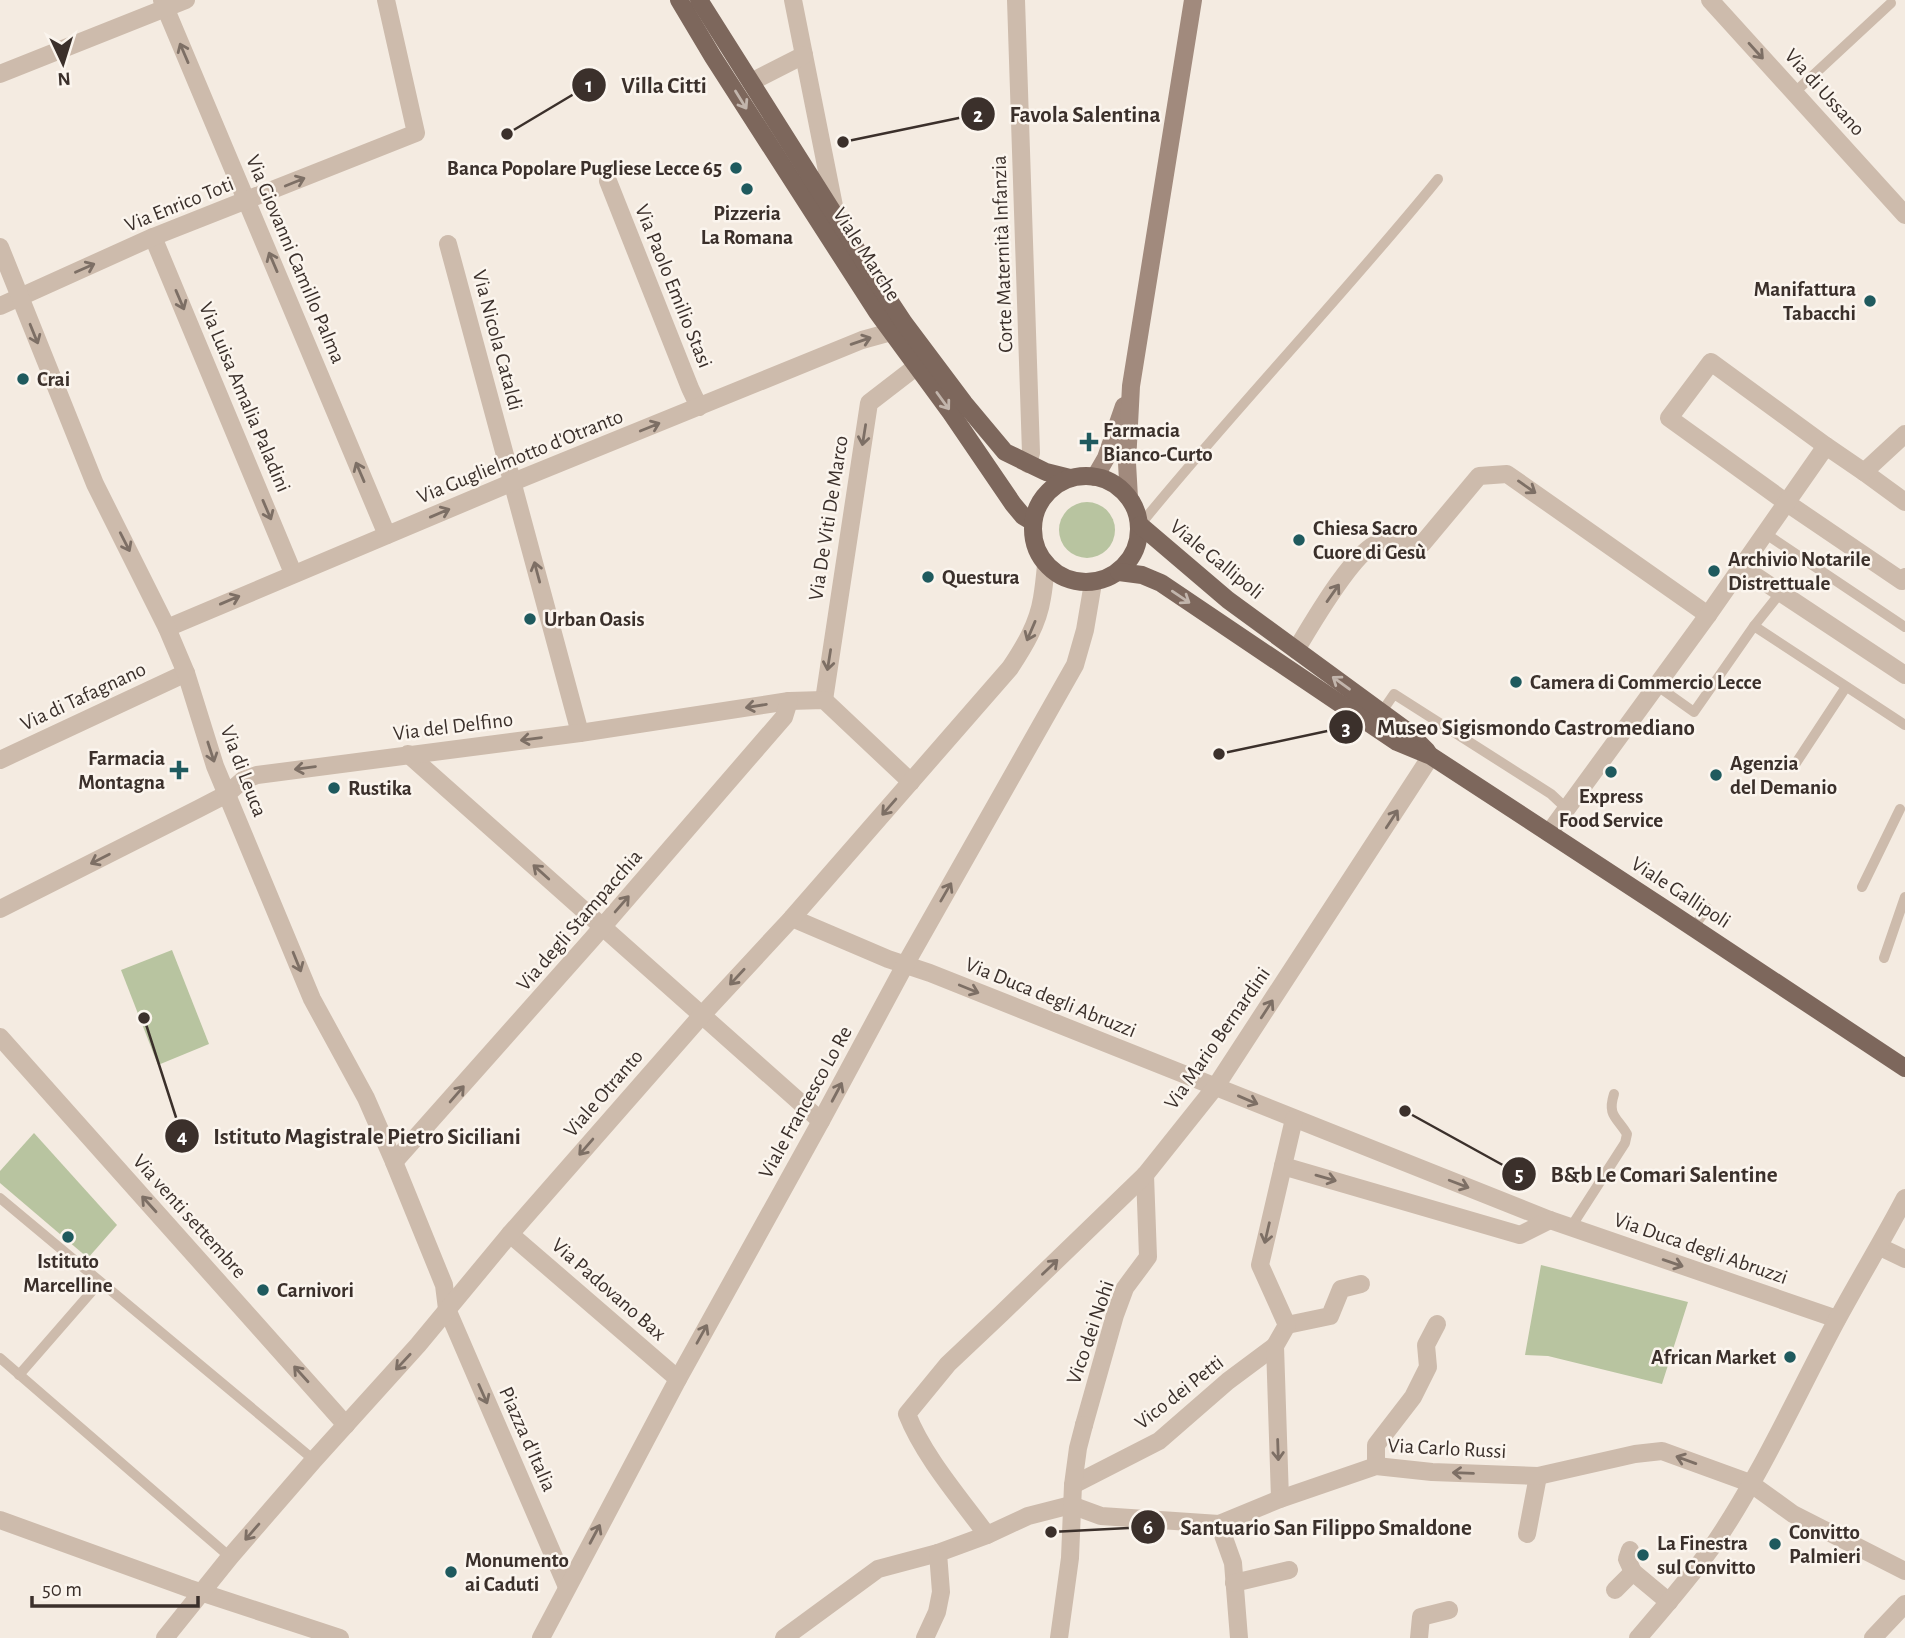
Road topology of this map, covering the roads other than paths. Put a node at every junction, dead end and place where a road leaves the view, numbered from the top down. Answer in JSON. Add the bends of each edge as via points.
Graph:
{"nodes":[{"id":1,"x":186,"y":0,"type":"edge"},
{"id":2,"x":386,"y":0,"type":"edge"},
{"id":3,"x":679,"y":0,"type":"edge"},
{"id":4,"x":699,"y":0,"type":"edge"},
{"id":5,"x":793,"y":0,"type":"edge"},
{"id":6,"x":1016,"y":0,"type":"edge"},
{"id":7,"x":1193,"y":0,"type":"edge"},
{"id":8,"x":1710,"y":0,"type":"edge"},
{"id":9,"x":1891,"y":3,"type":"dead end"},
{"id":10,"x":163,"y":4,"type":"edge"},
{"id":11,"x":804,"y":55,"type":"junction"},
{"id":12,"x":0,"y":74,"type":"edge"},
{"id":13,"x":751,"y":82,"type":"junction"},
{"id":14,"x":1794,"y":93,"type":"junction"},
{"id":15,"x":1438,"y":179,"type":"dead end"},
{"id":16,"x":608,"y":181,"type":"dead end"},
{"id":17,"x":248,"y":201,"type":"junction"},
{"id":18,"x":1905,"y":215,"type":"edge"},
{"id":19,"x":836,"y":216,"type":"junction"},
{"id":20,"x":153,"y":237,"type":"junction"},
{"id":21,"x":448,"y":244,"type":"dead end"},
{"id":22,"x":0,"y":247,"type":"edge"},
{"id":23,"x":20,"y":296,"type":"junction"},
{"id":24,"x":0,"y":306,"type":"edge"},
{"id":25,"x":891,"y":331,"type":"junction"},
{"id":26,"x":917,"y":366,"type":"junction"},
{"id":27,"x":1131,"y":386,"type":"junction"},
{"id":28,"x":699,"y":407,"type":"junction"},
{"id":29,"x":1905,"y":434,"type":"edge"},
{"id":30,"x":1826,"y":446,"type":"junction"},
{"id":31,"x":1028,"y":464,"type":"junction"},
{"id":32,"x":1864,"y":472,"type":"junction"},
{"id":33,"x":1095,"y":477,"type":"junction"},
{"id":34,"x":1070,"y":478,"type":"junction"},
{"id":35,"x":513,"y":482,"type":"junction"},
{"id":36,"x":1129,"y":498,"type":"junction"},
{"id":37,"x":1905,"y":502,"type":"edge"},
{"id":38,"x":1787,"y":503,"type":"junction"},
{"id":39,"x":1033,"y":522,"type":"junction"},
{"id":40,"x":1139,"y":525,"type":"junction"},
{"id":41,"x":1766,"y":534,"type":"junction"},
{"id":42,"x":387,"y":535,"type":"junction"},
{"id":43,"x":1046,"y":565,"type":"junction"},
{"id":44,"x":1742,"y":567,"type":"junction"},
{"id":45,"x":1119,"y":572,"type":"junction"},
{"id":46,"x":293,"y":573,"type":"junction"},
{"id":47,"x":1905,"y":577,"type":"edge"},
{"id":48,"x":1093,"y":583,"type":"junction"},
{"id":49,"x":1781,"y":592,"type":"junction"},
{"id":50,"x":1707,"y":615,"type":"junction"},
{"id":51,"x":1754,"y":626,"type":"junction"},
{"id":52,"x":1905,"y":627,"type":"edge"},
{"id":53,"x":167,"y":628,"type":"junction"},
{"id":54,"x":1296,"y":650,"type":"junction"},
{"id":55,"x":186,"y":673,"type":"junction"},
{"id":56,"x":1905,"y":675,"type":"edge"},
{"id":57,"x":1656,"y":685,"type":"junction"},
{"id":58,"x":1846,"y":687,"type":"junction"},
{"id":59,"x":824,"y":700,"type":"junction"},
{"id":60,"x":789,"y":701,"type":"junction"},
{"id":61,"x":1381,"y":713,"type":"junction"},
{"id":62,"x":1905,"y":726,"type":"edge"},
{"id":63,"x":580,"y":733,"type":"junction"},
{"id":64,"x":408,"y":754,"type":"junction"},
{"id":65,"x":1432,"y":756,"type":"junction"},
{"id":66,"x":0,"y":760,"type":"edge"},
{"id":67,"x":1794,"y":766,"type":"dead end"},
{"id":68,"x":911,"y":782,"type":"junction"},
{"id":69,"x":227,"y":794,"type":"junction"},
{"id":70,"x":1566,"y":808,"type":"junction"},
{"id":71,"x":1900,"y":809,"type":"dead end"},
{"id":72,"x":1549,"y":833,"type":"junction"},
{"id":73,"x":1862,"y":887,"type":"dead end"},
{"id":74,"x":1905,"y":897,"type":"edge"},
{"id":75,"x":1707,"y":908,"type":"dead end"},
{"id":76,"x":0,"y":909,"type":"edge"},
{"id":77,"x":792,"y":918,"type":"junction"},
{"id":78,"x":603,"y":927,"type":"junction"},
{"id":79,"x":1694,"y":928,"type":"junction"},
{"id":80,"x":1884,"y":958,"type":"dead end"},
{"id":81,"x":905,"y":965,"type":"junction"},
{"id":82,"x":702,"y":1015,"type":"junction"},
{"id":83,"x":0,"y":1037,"type":"edge"},
{"id":84,"x":1905,"y":1068,"type":"edge"},
{"id":85,"x":1216,"y":1086,"type":"junction"},
{"id":86,"x":1614,"y":1094,"type":"dead end"},
{"id":87,"x":1294,"y":1119,"type":"junction"},
{"id":88,"x":821,"y":1121,"type":"junction"},
{"id":89,"x":394,"y":1163,"type":"junction"},
{"id":90,"x":1283,"y":1166,"type":"junction"},
{"id":91,"x":1144,"y":1175,"type":"junction"},
{"id":92,"x":0,"y":1198,"type":"edge"},
{"id":93,"x":1905,"y":1198,"type":"edge"},
{"id":94,"x":1550,"y":1220,"type":"junction"},
{"id":95,"x":1571,"y":1227,"type":"junction"},
{"id":96,"x":510,"y":1234,"type":"junction"},
{"id":97,"x":1880,"y":1247,"type":"junction"},
{"id":98,"x":1905,"y":1259,"type":"edge"},
{"id":99,"x":100,"y":1282,"type":"junction"},
{"id":100,"x":1361,"y":1284,"type":"dead end"},
{"id":101,"x":447,"y":1309,"type":"junction"},
{"id":102,"x":1837,"y":1320,"type":"junction"},
{"id":103,"x":1437,"y":1324,"type":"dead end"},
{"id":104,"x":1287,"y":1325,"type":"junction"},
{"id":105,"x":1275,"y":1346,"type":"junction"},
{"id":106,"x":0,"y":1358,"type":"edge"},
{"id":107,"x":19,"y":1375,"type":"junction"},
{"id":108,"x":678,"y":1379,"type":"junction"},
{"id":109,"x":346,"y":1425,"type":"junction"},
{"id":110,"x":314,"y":1460,"type":"junction"},
{"id":111,"x":1376,"y":1466,"type":"junction"},
{"id":112,"x":1538,"y":1476,"type":"junction"},
{"id":113,"x":1750,"y":1483,"type":"junction"},
{"id":114,"x":1073,"y":1485,"type":"junction"},
{"id":115,"x":1280,"y":1499,"type":"junction"},
{"id":116,"x":1072,"y":1512,"type":"junction"},
{"id":117,"x":0,"y":1520,"type":"edge"},
{"id":118,"x":1219,"y":1524,"type":"junction"},
{"id":119,"x":1527,"y":1534,"type":"dead end"},
{"id":120,"x":987,"y":1535,"type":"junction"},
{"id":121,"x":1630,"y":1550,"type":"dead end"},
{"id":122,"x":938,"y":1553,"type":"junction"},
{"id":123,"x":230,"y":1557,"type":"junction"},
{"id":124,"x":1289,"y":1570,"type":"dead end"},
{"id":125,"x":1905,"y":1571,"type":"edge"},
{"id":126,"x":1633,"y":1572,"type":"junction"},
{"id":127,"x":1234,"y":1583,"type":"junction"},
{"id":128,"x":567,"y":1587,"type":"junction"},
{"id":129,"x":1615,"y":1590,"type":"dead end"},
{"id":130,"x":201,"y":1592,"type":"junction"},
{"id":131,"x":1669,"y":1602,"type":"junction"},
{"id":132,"x":1905,"y":1604,"type":"edge"},
{"id":133,"x":1449,"y":1610,"type":"dead end"},
{"id":134,"x":165,"y":1638,"type":"edge"},
{"id":135,"x":340,"y":1638,"type":"edge"},
{"id":136,"x":541,"y":1638,"type":"edge"},
{"id":137,"x":784,"y":1638,"type":"edge"},
{"id":138,"x":925,"y":1638,"type":"edge"},
{"id":139,"x":1059,"y":1638,"type":"edge"},
{"id":140,"x":1239,"y":1638,"type":"edge"},
{"id":141,"x":1419,"y":1638,"type":"edge"},
{"id":142,"x":1638,"y":1638,"type":"edge"},
{"id":143,"x":1873,"y":1638,"type":"edge"}],
"edges":[{"from":1,"to":10,"type":"street"},
{"from":17,"to":2,"type":"street","name":"Via Enrico Toti","one_way":true,"via":[[416,133]]},
{"from":3,"to":25,"type":"main road","name":"Viale Marche","one_way":true},
{"from":4,"to":13,"type":"main road","name":"Viale Marche"},
{"from":5,"to":11,"type":"street"},
{"from":6,"to":31,"type":"street","name":"Corte Maternità Infanzia"},
{"from":7,"to":27,"type":"main road"},
{"from":8,"to":14,"type":"street","name":"Via di Ussano","one_way":true},
{"from":9,"to":14,"type":"lane"},
{"from":10,"to":12,"type":"street"},
{"from":17,"to":10,"type":"street","name":"Via Giovanni Camillo Palma","one_way":true},
{"from":11,"to":13,"type":"street"},
{"from":11,"to":19,"type":"street"},
{"from":13,"to":19,"type":"main road","name":"Viale Marche"},
{"from":14,"to":18,"type":"street","name":"Via di Ussano"},
{"from":15,"to":40,"type":"lane"},
{"from":16,"to":28,"type":"street","name":"Via Paolo Emilio Stasi"},
{"from":17,"to":20,"type":"street","name":"Via Enrico Toti"},
{"from":42,"to":17,"type":"street","name":"Via Giovanni Camillo Palma","one_way":true},
{"from":19,"to":31,"type":"main road","name":"Viale Marche","via":[[904,323],[964,403],[1004,452]]},
{"from":23,"to":20,"type":"street","name":"Via Enrico Toti","one_way":true},
{"from":20,"to":46,"type":"street","name":"Via Luisa Amalia Paladini","one_way":true},
{"from":21,"to":35,"type":"street","name":"Via Nicola Cataldi"},
{"from":22,"to":23,"type":"street","name":"Via di Leuca"},
{"from":23,"to":24,"type":"street","name":"Via Enrico Toti"},
{"from":23,"to":53,"type":"street","name":"Via di Leuca","one_way":true,"via":[[95,484]]},
{"from":25,"to":26,"type":"main road","name":"Viale Marche"},
{"from":28,"to":25,"type":"street","name":"Via Guglielmotto d'Otranto","one_way":true},
{"from":26,"to":39,"type":"main road","name":"Viale Marche","one_way":true,"via":[[1013,504]]},
{"from":26,"to":59,"type":"street","name":"Via De Viti De Marco","one_way":true,"via":[[869,403]]},
{"from":27,"to":33,"type":"main road"},
{"from":27,"to":36,"type":"main road"},
{"from":35,"to":28,"type":"street","name":"Via Guglielmotto d'Otranto","one_way":true},
{"from":29,"to":32,"type":"street"},
{"from":30,"to":32,"type":"street"},
{"from":30,"to":38,"type":"street"},
{"from":30,"to":38,"type":"street","via":[[1711,362],[1669,418]]},
{"from":31,"to":34,"type":"main road","name":"Viale Marche"},
{"from":32,"to":37,"type":"street"},
{"from":33,"to":34,"type":"main road"},
{"from":33,"to":36,"type":"main road","via":[[1114,484]]},
{"from":34,"to":39,"type":"main road","via":[[1052,488],[1039,503]]},
{"from":42,"to":35,"type":"street","name":"Via Guglielmotto d'Otranto","one_way":true},
{"from":63,"to":35,"type":"street","name":"Via Nicola Cataldi","one_way":true},
{"from":36,"to":40,"type":"main road"},
{"from":38,"to":41,"type":"street"},
{"from":38,"to":47,"type":"street","via":[[1902,581]]},
{"from":39,"to":43,"type":"main road","via":[[1035,545]]},
{"from":40,"to":45,"type":"main road","via":[[1135,551]]},
{"from":40,"to":54,"type":"main road","name":"Viale Gallipoli"},
{"from":41,"to":44,"type":"street"},
{"from":41,"to":52,"type":"lane"},
{"from":42,"to":46,"type":"street","name":"Via Guglielmotto d'Otranto"},
{"from":43,"to":48,"type":"main road","via":[[1059,576]]},
{"from":43,"to":68,"type":"street","name":"Viale Otranto","one_way":true,"via":[[1042,600],[1025,645]]},
{"from":44,"to":49,"type":"street"},
{"from":44,"to":50,"type":"street"},
{"from":45,"to":48,"type":"main road"},
{"from":45,"to":65,"type":"main road","name":"Viale Gallipoli","one_way":true,"via":[[1161,583],[1396,742]]},
{"from":53,"to":46,"type":"street","name":"Via Guglielmotto d'Otranto","one_way":true},
{"from":81,"to":48,"type":"street","name":"Viale Francesco Lo Re","one_way":true,"via":[[1075,665]]},
{"from":49,"to":51,"type":"lane"},
{"from":49,"to":56,"type":"street"},
{"from":54,"to":50,"type":"street","one_way":true,"via":[[1358,556],[1377,544],[1423,542],[1479,476],[1507,474]]},
{"from":50,"to":57,"type":"street"},
{"from":51,"to":57,"type":"lane","via":[[1693,712]]},
{"from":51,"to":58,"type":"lane"},
{"from":53,"to":55,"type":"street","name":"Via di Leuca"},
{"from":61,"to":54,"type":"main road","name":"Viale Gallipoli","one_way":true},
{"from":55,"to":66,"type":"street","name":"Via di Tafagnano"},
{"from":55,"to":69,"type":"street","name":"Via di Leuca","one_way":true},
{"from":57,"to":70,"type":"street"},
{"from":58,"to":62,"type":"lane"},
{"from":58,"to":67,"type":"lane"},
{"from":59,"to":60,"type":"street","name":"Via del Delfino"},
{"from":59,"to":68,"type":"street"},
{"from":60,"to":63,"type":"street","name":"Via del Delfino","one_way":true},
{"from":78,"to":60,"type":"street","name":"Via degli Stampacchia","one_way":true,"via":[[784,717]]},
{"from":61,"to":65,"type":"main road","name":"Viale Gallipoli"},
{"from":61,"to":70,"type":"lane","via":[[1394,694]]},
{"from":63,"to":64,"type":"street","name":"Via del Delfino","one_way":true},
{"from":64,"to":69,"type":"street","name":"Via del Delfino","one_way":true,"via":[[257,775]]},
{"from":78,"to":64,"type":"street","one_way":true},
{"from":65,"to":72,"type":"main road","name":"Viale Gallipoli"},
{"from":85,"to":65,"type":"street","name":"Via Mario Bernardini","one_way":true},
{"from":68,"to":77,"type":"street","name":"Viale Otranto","one_way":true},
{"from":69,"to":76,"type":"street","name":"Via del Delfino","one_way":true},
{"from":69,"to":89,"type":"street","name":"Via di Leuca","one_way":true,"via":[[312,999],[366,1098]]},
{"from":70,"to":72,"type":"street"},
{"from":71,"to":73,"type":"lane"},
{"from":72,"to":79,"type":"main road","name":"Viale Gallipoli"},
{"from":74,"to":80,"type":"lane"},
{"from":75,"to":79,"type":"lane"},
{"from":77,"to":81,"type":"street","name":"Via Duca degli Abruzzi"},
{"from":77,"to":82,"type":"street","name":"Viale Otranto","one_way":true},
{"from":78,"to":82,"type":"street"},
{"from":89,"to":78,"type":"street","name":"Via degli Stampacchia","one_way":true},
{"from":79,"to":84,"type":"main road","name":"Viale Gallipoli"},
{"from":81,"to":85,"type":"street","name":"Via Duca degli Abruzzi","one_way":true},
{"from":88,"to":81,"type":"street","name":"Viale Francesco Lo Re","one_way":true},
{"from":82,"to":88,"type":"street"},
{"from":82,"to":96,"type":"street","name":"Viale Otranto","one_way":true},
{"from":109,"to":83,"type":"street","name":"Via venti settembre","one_way":true},
{"from":85,"to":87,"type":"street","name":"Via Duca degli Abruzzi","one_way":true},
{"from":85,"to":91,"type":"street","name":"Via Mario Bernardini"},
{"from":86,"to":95,"type":"lane","via":[[1613,1116],[1627,1134],[1625,1143]]},
{"from":87,"to":90,"type":"street"},
{"from":87,"to":94,"type":"street","name":"Via Duca degli Abruzzi","one_way":true},
{"from":108,"to":88,"type":"street","name":"Viale Francesco Lo Re","one_way":true},
{"from":89,"to":101,"type":"street","name":"Via di Leuca","via":[[444,1285]]},
{"from":90,"to":94,"type":"street","one_way":true,"via":[[1520,1235]]},
{"from":90,"to":104,"type":"street","one_way":true,"via":[[1259,1265]]},
{"from":91,"to":114,"type":"street","name":"Vico dei Nohi","via":[[1148,1257],[1125,1288],[1115,1315],[1078,1448]]},
{"from":120,"to":91,"type":"street","name":"Via Mario Bernardini","one_way":true,"via":[[943,1475],[907,1414],[948,1364]]},
{"from":92,"to":99,"type":"lane"},
{"from":93,"to":97,"type":"street"},
{"from":94,"to":95,"type":"street","name":"Via Duca degli Abruzzi"},
{"from":95,"to":102,"type":"street","name":"Via Duca degli Abruzzi","one_way":true},
{"from":96,"to":101,"type":"street","name":"Viale Otranto"},
{"from":96,"to":108,"type":"street","name":"Via Padovano Bax"},
{"from":97,"to":98,"type":"street"},
{"from":97,"to":102,"type":"street"},
{"from":99,"to":107,"type":"lane"},
{"from":99,"to":110,"type":"lane"},
{"from":100,"to":104,"type":"street","via":[[1341,1289],[1329,1316]]},
{"from":101,"to":109,"type":"street","name":"Viale Otranto","one_way":true},
{"from":101,"to":128,"type":"street","name":"Piazza d'Italia","one_way":true},
{"from":102,"to":113,"type":"street"},
{"from":103,"to":111,"type":"street","via":[[1426,1345],[1427,1367],[1413,1397],[1376,1445]]},
{"from":104,"to":105,"type":"street"},
{"from":105,"to":114,"type":"street","name":"Vico dei Petti","via":[[1159,1441]]},
{"from":105,"to":115,"type":"street","one_way":true},
{"from":106,"to":107,"type":"lane"},
{"from":107,"to":123,"type":"lane"},
{"from":128,"to":108,"type":"street","name":"Viale Francesco Lo Re","one_way":true},
{"from":109,"to":110,"type":"street","name":"Viale Otranto"},
{"from":110,"to":123,"type":"street","name":"Viale Otranto","one_way":true},
{"from":112,"to":111,"type":"street","name":"Via Carlo Russi","one_way":true},
{"from":111,"to":115,"type":"street","name":"Via Carlo Russi"},
{"from":113,"to":112,"type":"street","name":"Via Carlo Russi","one_way":true,"via":[[1662,1451]]},
{"from":112,"to":119,"type":"street"},
{"from":113,"to":125,"type":"street","name":"Via Carlo Russi","via":[[1793,1514]]},
{"from":113,"to":131,"type":"street","via":[[1712,1547]]},
{"from":114,"to":116,"type":"street","name":"Vico dei Nohi"},
{"from":115,"to":118,"type":"street","name":"Via Carlo Russi"},
{"from":116,"to":118,"type":"street","name":"Via Carlo Russi"},
{"from":116,"to":120,"type":"street","via":[[1028,1516]]},
{"from":116,"to":139,"type":"street","name":"Vico dei Nohi"},
{"from":117,"to":130,"type":"street"},
{"from":118,"to":127,"type":"street","via":[[1233,1563]]},
{"from":120,"to":122,"type":"street"},
{"from":121,"to":126,"type":"street","via":[[1627,1559]]},
{"from":122,"to":137,"type":"street","via":[[878,1569]]},
{"from":122,"to":138,"type":"street","via":[[941,1592]]},
{"from":123,"to":130,"type":"street","name":"Viale Otranto"},
{"from":124,"to":127,"type":"street"},
{"from":126,"to":129,"type":"street"},
{"from":126,"to":131,"type":"street"},
{"from":127,"to":140,"type":"street"},
{"from":128,"to":136,"type":"street","name":"Viale Francesco Lo Re"},
{"from":130,"to":134,"type":"street","name":"Viale Otranto"},
{"from":130,"to":135,"type":"street"},
{"from":131,"to":142,"type":"street"},
{"from":132,"to":143,"type":"street"},
{"from":133,"to":141,"type":"street","via":[[1420,1617]]}]}
